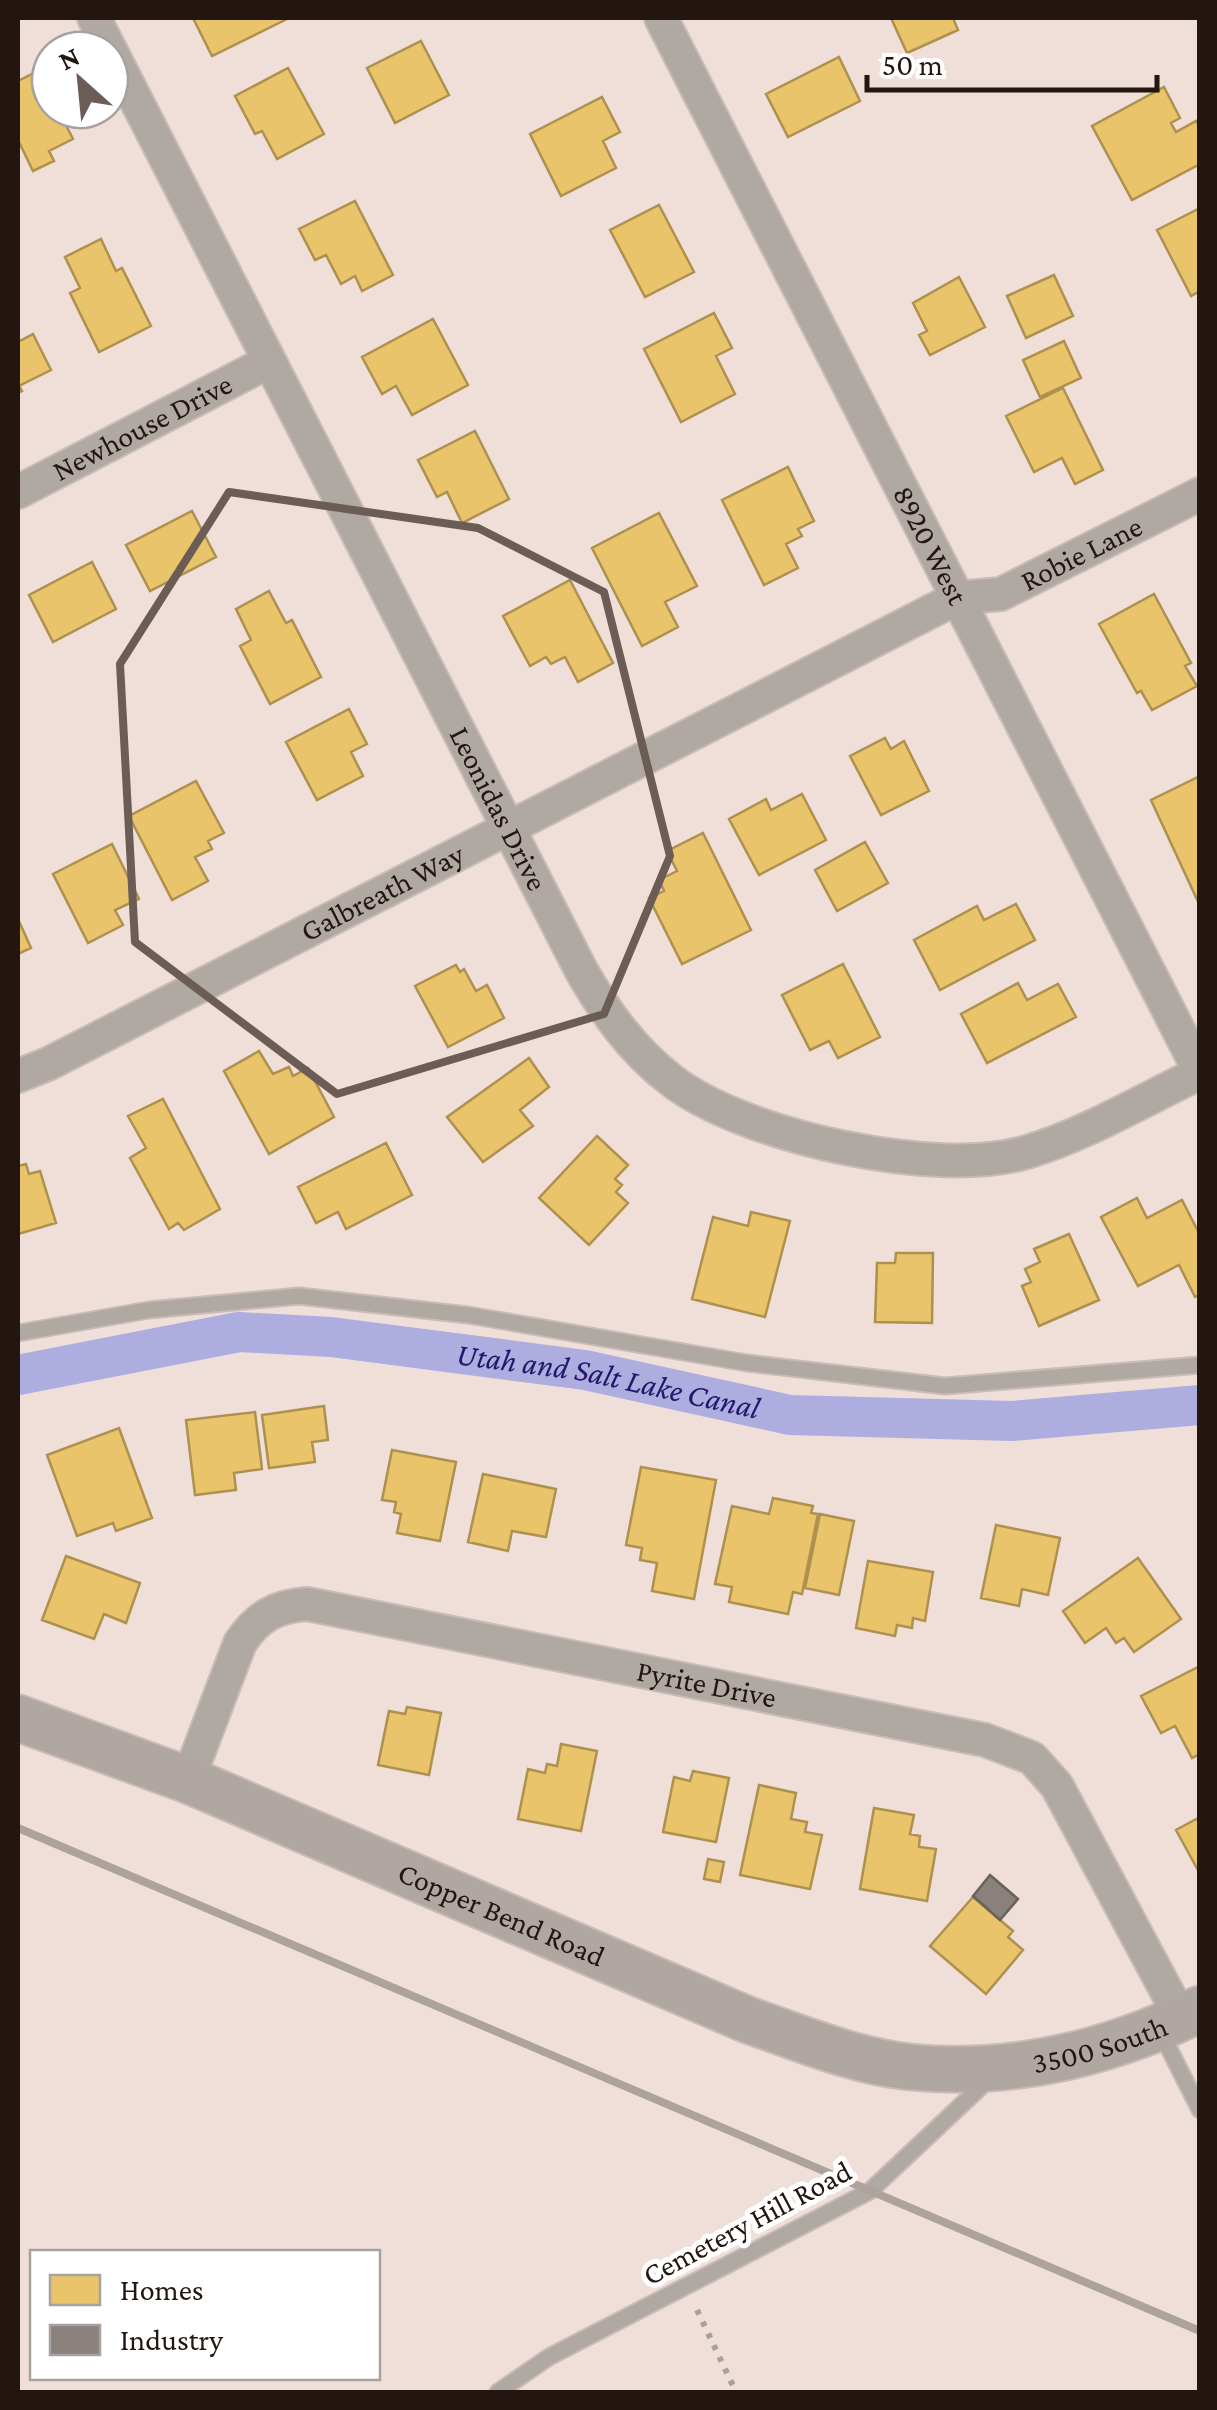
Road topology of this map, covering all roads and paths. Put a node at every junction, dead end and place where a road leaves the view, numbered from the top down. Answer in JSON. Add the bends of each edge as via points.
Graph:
{"nodes":[{"id":1,"x":94,"y":18,"type":"edge"},
{"id":2,"x":662,"y":18,"type":"edge"},
{"id":3,"x":268,"y":362,"type":"junction"},
{"id":4,"x":18,"y":492,"type":"edge"},
{"id":5,"x":1200,"y":494,"type":"edge"},
{"id":6,"x":957,"y":598,"type":"junction"},
{"id":7,"x":508,"y":828,"type":"junction"},
{"id":8,"x":1200,"y":1073,"type":"edge"},
{"id":9,"x":18,"y":1076,"type":"edge"},
{"id":10,"x":18,"y":1333,"type":"edge"},
{"id":11,"x":1200,"y":1365,"type":"edge"},
{"id":12,"x":18,"y":1718,"type":"edge"},
{"id":13,"x":188,"y":1780,"type":"junction"},
{"id":14,"x":1180,"y":2018,"type":"edge"},
{"id":15,"x":999,"y":2070,"type":"junction"},
{"id":16,"x":1200,"y":2110,"type":"edge"},
{"id":17,"x":686,"y":2286,"type":"junction"},
{"id":18,"x":498,"y":2392,"type":"edge"},
{"id":19,"x":736,"y":2392,"type":"edge"}],
"edges":[{"from":1,"to":3,"type":"street","name":"Leonidas Drive"},
{"from":2,"to":6,"type":"street","name":"8920 West"},
{"from":3,"to":4,"type":"street","name":"Newhouse Drive"},
{"from":3,"to":7,"type":"street","name":"Leonidas Drive"},
{"from":5,"to":6,"type":"street","name":"Robie Lane","via":[[1001,594]]},
{"from":6,"to":7,"type":"street","name":"Galbreath Way"},
{"from":6,"to":8,"type":"street","name":"8920 West"},
{"from":7,"to":8,"type":"street","name":"Leonidas Drive","via":[[603,1009],[673,1082],[722,1110],[864,1152],[988,1161],[1068,1136]]},
{"from":7,"to":9,"type":"street","name":"Galbreath Way"},
{"from":10,"to":11,"type":"lane","via":[[150,1310],[299,1296],[945,1386]]},
{"from":12,"to":13,"type":"street","name":"Copper Bend Road"},
{"from":13,"to":14,"type":"street","name":"Pyrite Drive","via":[[249,1629],[274,1609],[306,1604],[985,1740],[1032,1758],[1057,1786]]},
{"from":13,"to":15,"type":"street","name":"Copper Bend Road","via":[[764,2026],[907,2067]]},
{"from":14,"to":15,"type":"street","name":"3500 South","via":[[1066,2058]]},
{"from":14,"to":16,"type":"lane"},
{"from":15,"to":17,"type":"lane","name":"Cemetery Hill Road","via":[[870,2191]]},
{"from":17,"to":18,"type":"lane","name":"Cemetery Hill Road"},
{"from":17,"to":19,"type":"path"}]}
